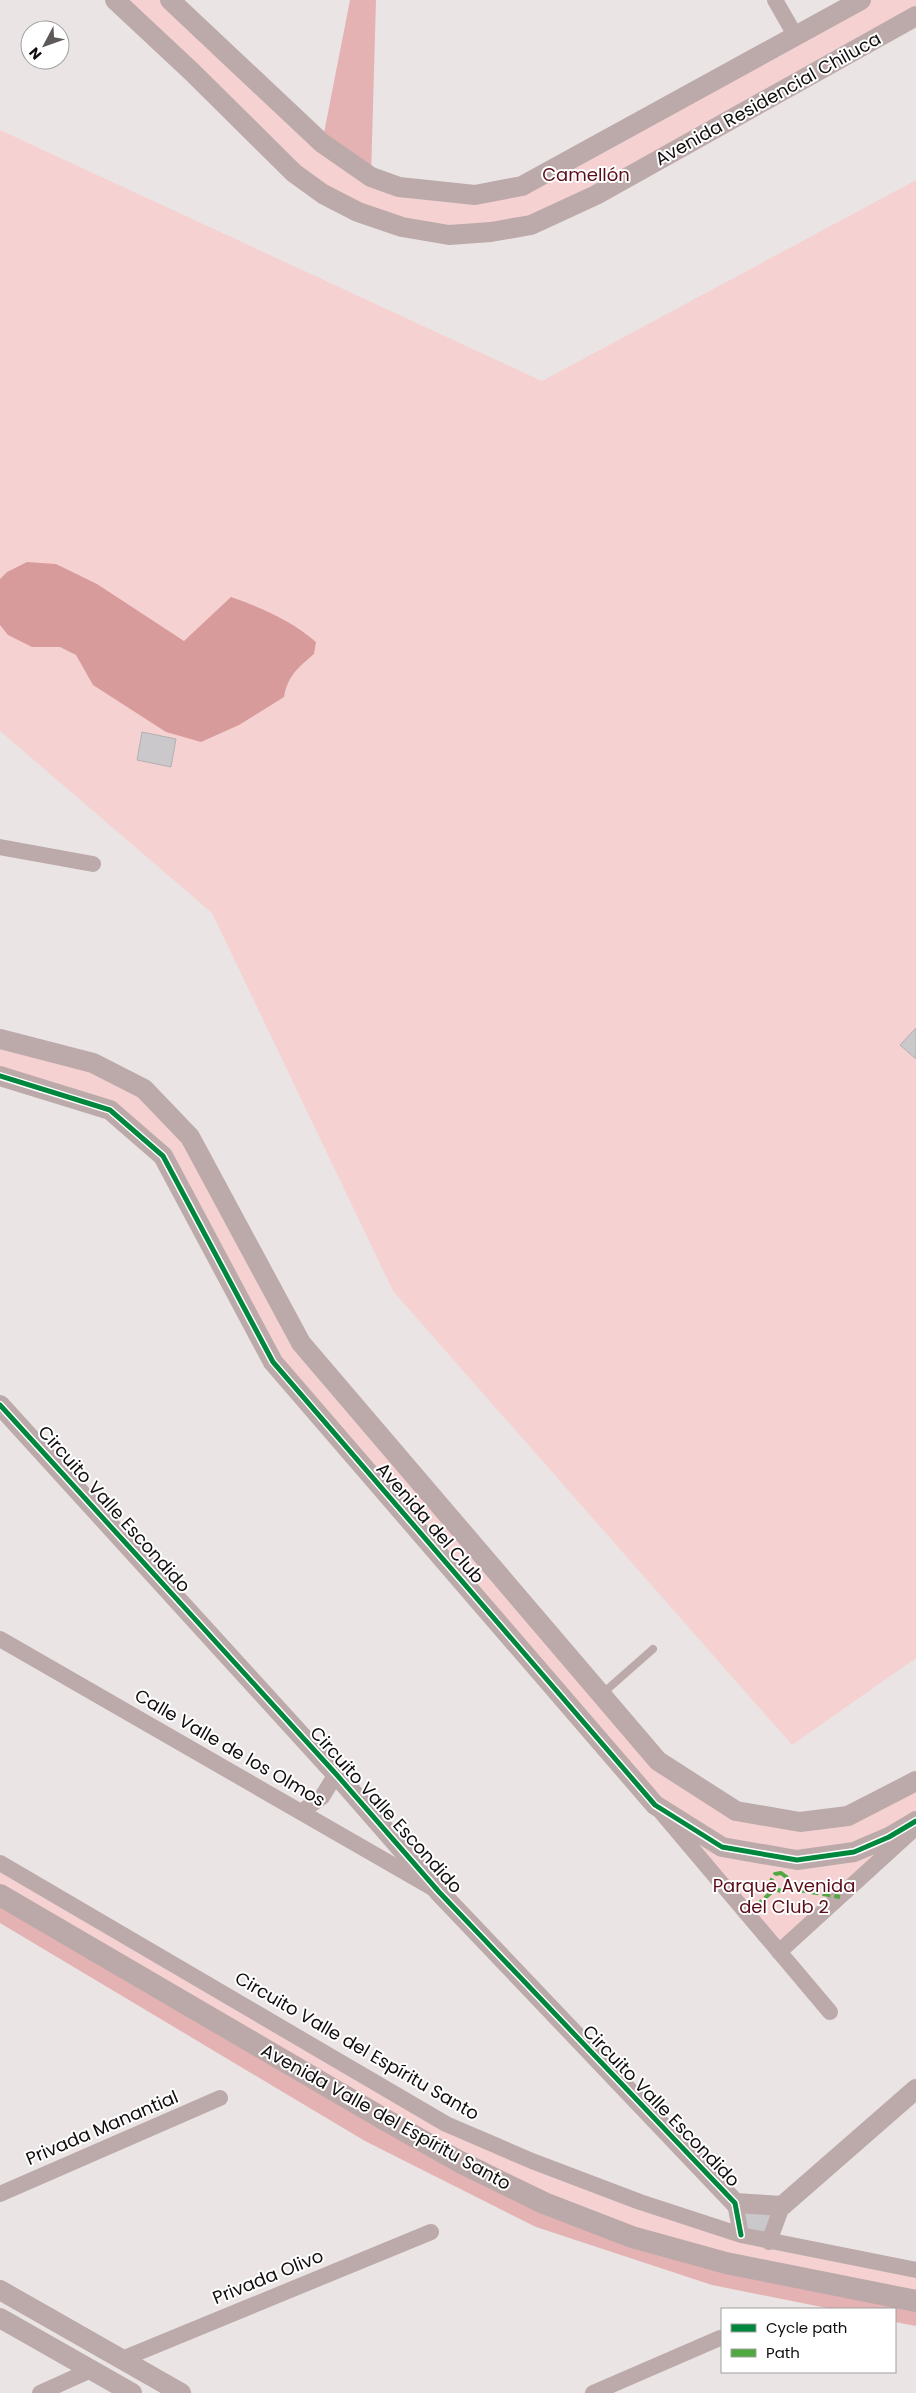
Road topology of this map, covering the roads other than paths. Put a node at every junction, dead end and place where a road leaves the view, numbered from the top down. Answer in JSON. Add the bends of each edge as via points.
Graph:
{"nodes":[{"id":1,"x":115,"y":0,"type":"edge"},
{"id":2,"x":170,"y":0,"type":"edge"},
{"id":3,"x":775,"y":0,"type":"edge"},
{"id":4,"x":861,"y":0,"type":"edge"},
{"id":5,"x":916,"y":16,"type":"edge"},
{"id":6,"x":795,"y":35,"type":"junction"},
{"id":7,"x":0,"y":847,"type":"edge"},
{"id":8,"x":93,"y":864,"type":"dead end"},
{"id":9,"x":0,"y":1039,"type":"edge"},
{"id":10,"x":0,"y":1076,"type":"edge"},
{"id":11,"x":0,"y":1405,"type":"edge"},
{"id":12,"x":0,"y":1639,"type":"edge"},
{"id":13,"x":653,"y":1649,"type":"dead end"},
{"id":14,"x":601,"y":1694,"type":"junction"},
{"id":15,"x":658,"y":1761,"type":"junction"},
{"id":16,"x":336,"y":1774,"type":"junction"},
{"id":17,"x":916,"y":1781,"type":"edge"},
{"id":18,"x":635,"y":1782,"type":"junction"},
{"id":19,"x":655,"y":1805,"type":"junction"},
{"id":20,"x":301,"y":1812,"type":"junction"},
{"id":21,"x":916,"y":1821,"type":"edge"},
{"id":22,"x":916,"y":1827,"type":"edge"},
{"id":23,"x":0,"y":1863,"type":"edge"},
{"id":24,"x":440,"y":1892,"type":"junction"},
{"id":25,"x":0,"y":1895,"type":"edge"},
{"id":26,"x":779,"y":1952,"type":"junction"},
{"id":27,"x":830,"y":2012,"type":"dead end"},
{"id":28,"x":916,"y":2089,"type":"edge"},
{"id":29,"x":220,"y":2098,"type":"dead end"},
{"id":30,"x":0,"y":2194,"type":"edge"},
{"id":31,"x":735,"y":2203,"type":"junction"},
{"id":32,"x":782,"y":2206,"type":"junction"},
{"id":33,"x":431,"y":2232,"type":"dead end"},
{"id":34,"x":741,"y":2235,"type":"junction"},
{"id":35,"x":769,"y":2242,"type":"junction"},
{"id":36,"x":916,"y":2270,"type":"edge"},
{"id":37,"x":0,"y":2290,"type":"edge"},
{"id":38,"x":916,"y":2301,"type":"edge"},
{"id":39,"x":0,"y":2318,"type":"edge"},
{"id":40,"x":720,"y":2338,"type":"dead end"},
{"id":41,"x":120,"y":2360,"type":"junction"},
{"id":42,"x":91,"y":2370,"type":"junction"},
{"id":43,"x":40,"y":2393,"type":"edge"},
{"id":44,"x":132,"y":2393,"type":"edge"},
{"id":45,"x":181,"y":2393,"type":"edge"},
{"id":46,"x":593,"y":2393,"type":"edge"}],
"edges":[{"from":1,"to":5,"type":"street","name":"Avenida Residencial Chiluca","via":[[294,172],[323,194],[358,212],[402,227],[449,235],[531,225],[596,195]]},
{"from":2,"to":6,"type":"street","via":[[322,144],[371,177],[399,187],[475,195],[522,186]]},
{"from":3,"to":6,"type":"street"},
{"from":4,"to":6,"type":"street"},
{"from":7,"to":8,"type":"street"},
{"from":9,"to":14,"type":"street","name":"Avenida del Club","via":[[93,1063],[144,1089],[190,1137],[301,1343]]},
{"from":10,"to":18,"type":"street","name":"Avenida del Club","via":[[110,1110],[163,1156],[273,1362]]},
{"from":11,"to":16,"type":"street","name":"Circuito Valle Escondido"},
{"from":12,"to":20,"type":"street","name":"Calle Valle de los Olmos"},
{"from":13,"to":14,"type":"lane"},
{"from":14,"to":15,"type":"street","name":"Avenida del Club"},
{"from":15,"to":17,"type":"street","name":"Avenida del Club","via":[[736,1812],[800,1822],[848,1816]]},
{"from":15,"to":18,"type":"street"},
{"from":16,"to":20,"type":"street","via":[[322,1797]]},
{"from":16,"to":24,"type":"street","name":"Circuito Valle Escondido"},
{"from":18,"to":19,"type":"street","name":"Avenida del Club"},
{"from":19,"to":21,"type":"street","name":"Avenida del Club","via":[[722,1847],[798,1860],[854,1852]]},
{"from":19,"to":26,"type":"street","name":"Avenida del Club"},
{"from":20,"to":24,"type":"street","name":"Calle Valle de los Olmos"},
{"from":22,"to":26,"type":"street"},
{"from":23,"to":34,"type":"street","name":"Circuito Valle del Espíritu Santo","via":[[446,2124],[613,2192]]},
{"from":24,"to":31,"type":"street","name":"Circuito Valle Escondido"},
{"from":25,"to":38,"type":"main road","name":"Avenida Valle del Espíritu Santo","via":[[399,2128],[544,2203],[632,2237],[726,2263]]},
{"from":26,"to":27,"type":"street","name":"Avenida del Club"},
{"from":28,"to":32,"type":"street"},
{"from":29,"to":30,"type":"street","name":"Privada Manantial"},
{"from":31,"to":32,"type":"street"},
{"from":31,"to":34,"type":"street","name":"Circuito Valle Escondido"},
{"from":32,"to":35,"type":"street"},
{"from":33,"to":41,"type":"street","name":"Privada Olivo"},
{"from":34,"to":35,"type":"street","name":"Circuito Valle del Espíritu Santo"},
{"from":35,"to":36,"type":"street","name":"Circuito Valle del Espíritu Santo"},
{"from":37,"to":41,"type":"street"},
{"from":39,"to":42,"type":"street"},
{"from":40,"to":46,"type":"street"},
{"from":41,"to":45,"type":"street"},
{"from":42,"to":43,"type":"street"},
{"from":42,"to":44,"type":"street"}]}
